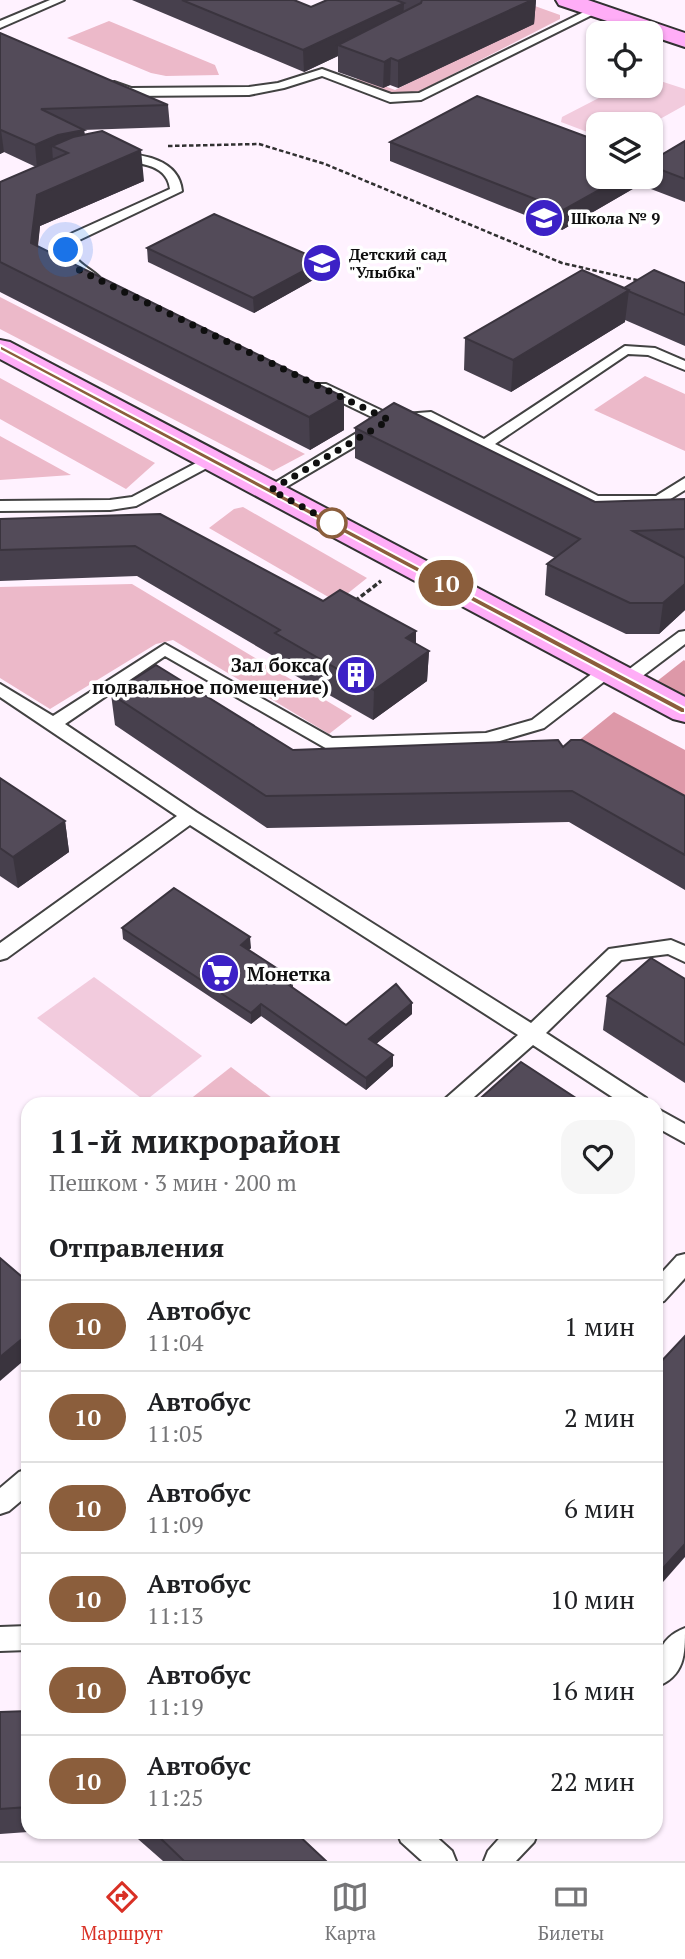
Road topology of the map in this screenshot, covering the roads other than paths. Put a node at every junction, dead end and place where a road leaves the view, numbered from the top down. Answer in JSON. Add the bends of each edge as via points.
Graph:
{"nodes":[{"id":1,"x":59,"y":0,"type":"edge"},
{"id":2,"x":567,"y":0,"type":"edge"},
{"id":3,"x":594,"y":10,"type":"junction"},
{"id":4,"x":0,"y":25,"type":"edge"},
{"id":5,"x":683,"y":38,"type":"edge"},
{"id":6,"x":105,"y":82,"type":"edge"},
{"id":7,"x":104,"y":157,"type":"edge"},
{"id":8,"x":106,"y":283,"type":"edge"},
{"id":9,"x":0,"y":348,"type":"edge"},
{"id":10,"x":685,"y":366,"type":"edge"},
{"id":11,"x":303,"y":378,"type":"edge"},
{"id":12,"x":389,"y":420,"type":"junction"},
{"id":13,"x":486,"y":444,"type":"junction"},
{"id":14,"x":213,"y":459,"type":"junction"},
{"id":15,"x":685,"y":483,"type":"edge"},
{"id":16,"x":271,"y":490,"type":"junction"},
{"id":17,"x":0,"y":506,"type":"edge"},
{"id":18,"x":685,"y":636,"type":"edge"},
{"id":19,"x":617,"y":675,"type":"junction"},
{"id":20,"x":0,"y":689,"type":"edge"},
{"id":21,"x":685,"y":711,"type":"edge"},
{"id":22,"x":53,"y":724,"type":"junction"},
{"id":23,"x":190,"y":816,"type":"junction"},
{"id":24,"x":4,"y":946,"type":"edge"},
{"id":25,"x":685,"y":955,"type":"edge"},
{"id":26,"x":532,"y":1034,"type":"junction"},
{"id":27,"x":461,"y":1097,"type":"edge"},
{"id":28,"x":628,"y":1097,"type":"edge"},
{"id":29,"x":663,"y":1121,"type":"edge"},
{"id":30,"x":685,"y":1135,"type":"edge"},
{"id":31,"x":685,"y":1263,"type":"edge"},
{"id":32,"x":663,"y":1287,"type":"edge"},
{"id":33,"x":21,"y":1485,"type":"edge"},
{"id":34,"x":0,"y":1503,"type":"edge"},
{"id":35,"x":21,"y":1638,"type":"edge"},
{"id":36,"x":0,"y":1640,"type":"edge"},
{"id":37,"x":685,"y":1640,"type":"edge"},
{"id":38,"x":663,"y":1667,"type":"edge"},
{"id":39,"x":418,"y":1839,"type":"edge"},
{"id":40,"x":518,"y":1839,"type":"edge"},
{"id":41,"x":442,"y":1861,"type":"edge"},
{"id":42,"x":498,"y":1861,"type":"edge"}],
"edges":[{"from":1,"to":4,"type":"lane"},
{"from":2,"to":3,"type":"main road"},
{"from":3,"to":5,"type":"main road"},
{"from":3,"to":6,"type":"lane","via":[[421,96],[390,98],[328,69],[249,91],[129,92]]},
{"from":7,"to":8,"type":"lane","via":[[140,159],[172,173],[177,181],[176,191],[69,240],[66,250],[71,264]]},
{"from":9,"to":14,"type":"main road"},
{"from":10,"to":13,"type":"lane","via":[[650,351],[625,350]]},
{"from":11,"to":12,"type":"lane"},
{"from":12,"to":13,"type":"lane","via":[[426,415]]},
{"from":12,"to":16,"type":"lane"},
{"from":13,"to":15,"type":"lane","via":[[595,501],[659,501]]},
{"from":14,"to":16,"type":"main road"},
{"from":14,"to":17,"type":"lane","via":[[136,501]]},
{"from":16,"to":19,"type":"main road"},
{"from":18,"to":19,"type":"lane"},
{"from":19,"to":21,"type":"main road"},
{"from":19,"to":22,"type":"lane","via":[[538,724],[486,739],[329,744],[164,649]]},
{"from":20,"to":22,"type":"lane"},
{"from":22,"to":23,"type":"lane"},
{"from":23,"to":24,"type":"lane"},
{"from":23,"to":26,"type":"lane"},
{"from":25,"to":26,"type":"lane","via":[[671,947],[616,954]]},
{"from":26,"to":27,"type":"lane"},
{"from":26,"to":28,"type":"lane"},
{"from":29,"to":30,"type":"lane"},
{"from":31,"to":32,"type":"lane"},
{"from":33,"to":34,"type":"lane"},
{"from":35,"to":36,"type":"lane"},
{"from":37,"to":38,"type":"lane"},
{"from":39,"to":41,"type":"lane"},
{"from":40,"to":42,"type":"lane"}]}
